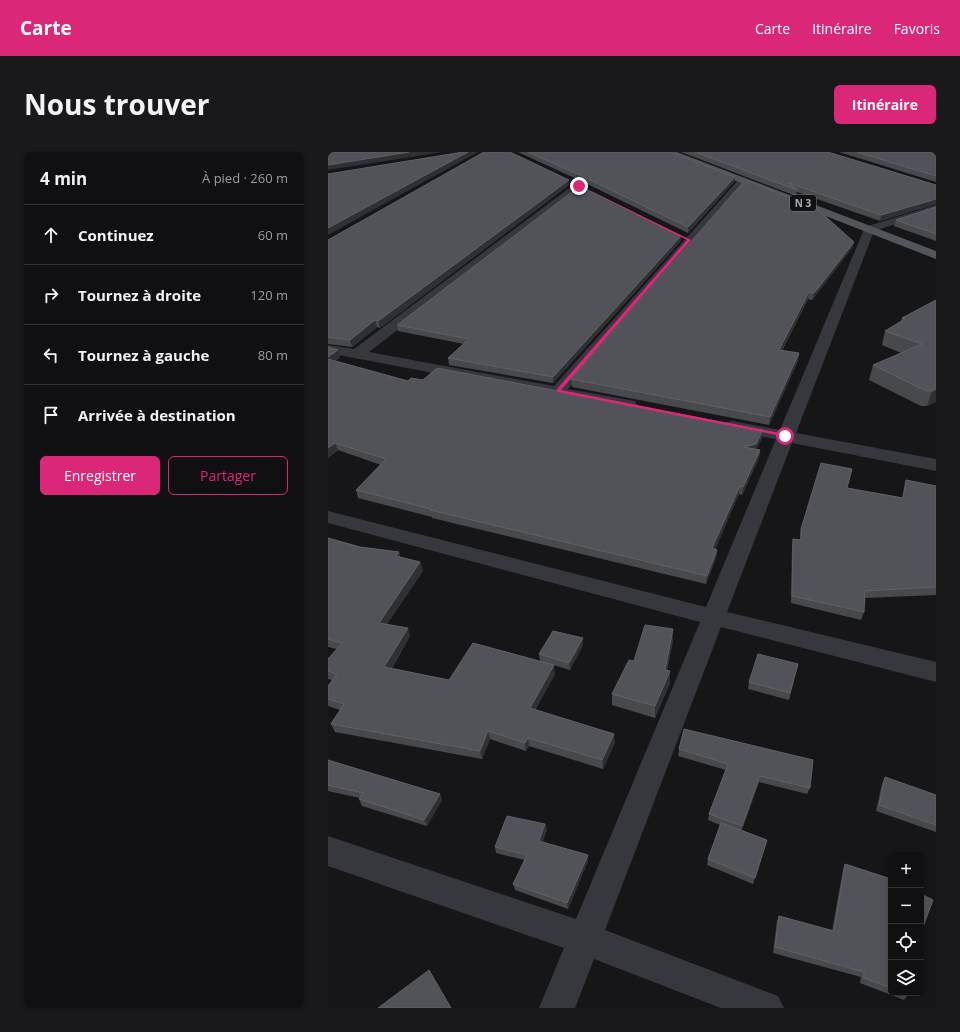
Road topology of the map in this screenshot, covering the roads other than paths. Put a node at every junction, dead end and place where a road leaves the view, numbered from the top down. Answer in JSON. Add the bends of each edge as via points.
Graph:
{"nodes":[{"id":1,"x":669,"y":152,"type":"edge"},
{"id":2,"x":743,"y":180,"type":"junction"},
{"id":3,"x":579,"y":186,"type":"edge"},
{"id":4,"x":936,"y":208,"type":"edge"},
{"id":5,"x":869,"y":229,"type":"junction"},
{"id":6,"x":936,"y":255,"type":"edge"},
{"id":7,"x":328,"y":349,"type":"edge"},
{"id":8,"x":357,"y":354,"type":"junction"},
{"id":9,"x":558,"y":390,"type":"junction"},
{"id":10,"x":644,"y":408,"type":"edge"},
{"id":11,"x":715,"y":422,"type":"edge"},
{"id":12,"x":785,"y":436,"type":"junction"},
{"id":13,"x":936,"y":465,"type":"edge"},
{"id":14,"x":328,"y":517,"type":"edge"},
{"id":15,"x":714,"y":617,"type":"junction"},
{"id":16,"x":936,"y":672,"type":"edge"},
{"id":17,"x":328,"y":851,"type":"edge"},
{"id":18,"x":586,"y":938,"type":"junction"},
{"id":19,"x":557,"y":1008,"type":"edge"},
{"id":20,"x":766,"y":1008,"type":"edge"}],
"edges":[{"from":1,"to":2,"type":"main road","number":"N 3"},
{"from":2,"to":5,"type":"main road","number":"N 3"},
{"from":2,"to":9,"type":"street","via":[[686,238]]},
{"from":3,"to":8,"type":"street"},
{"from":4,"to":5,"type":"street"},
{"from":5,"to":6,"type":"main road","number":"N 3"},
{"from":5,"to":12,"type":"street"},
{"from":7,"to":8,"type":"street"},
{"from":8,"to":9,"type":"street"},
{"from":9,"to":10,"type":"street"},
{"from":11,"to":12,"type":"street"},
{"from":12,"to":13,"type":"street"},
{"from":12,"to":15,"type":"street"},
{"from":14,"to":15,"type":"street"},
{"from":15,"to":16,"type":"street"},
{"from":15,"to":18,"type":"street"},
{"from":17,"to":18,"type":"street"},
{"from":18,"to":19,"type":"street"},
{"from":18,"to":20,"type":"street"}]}
